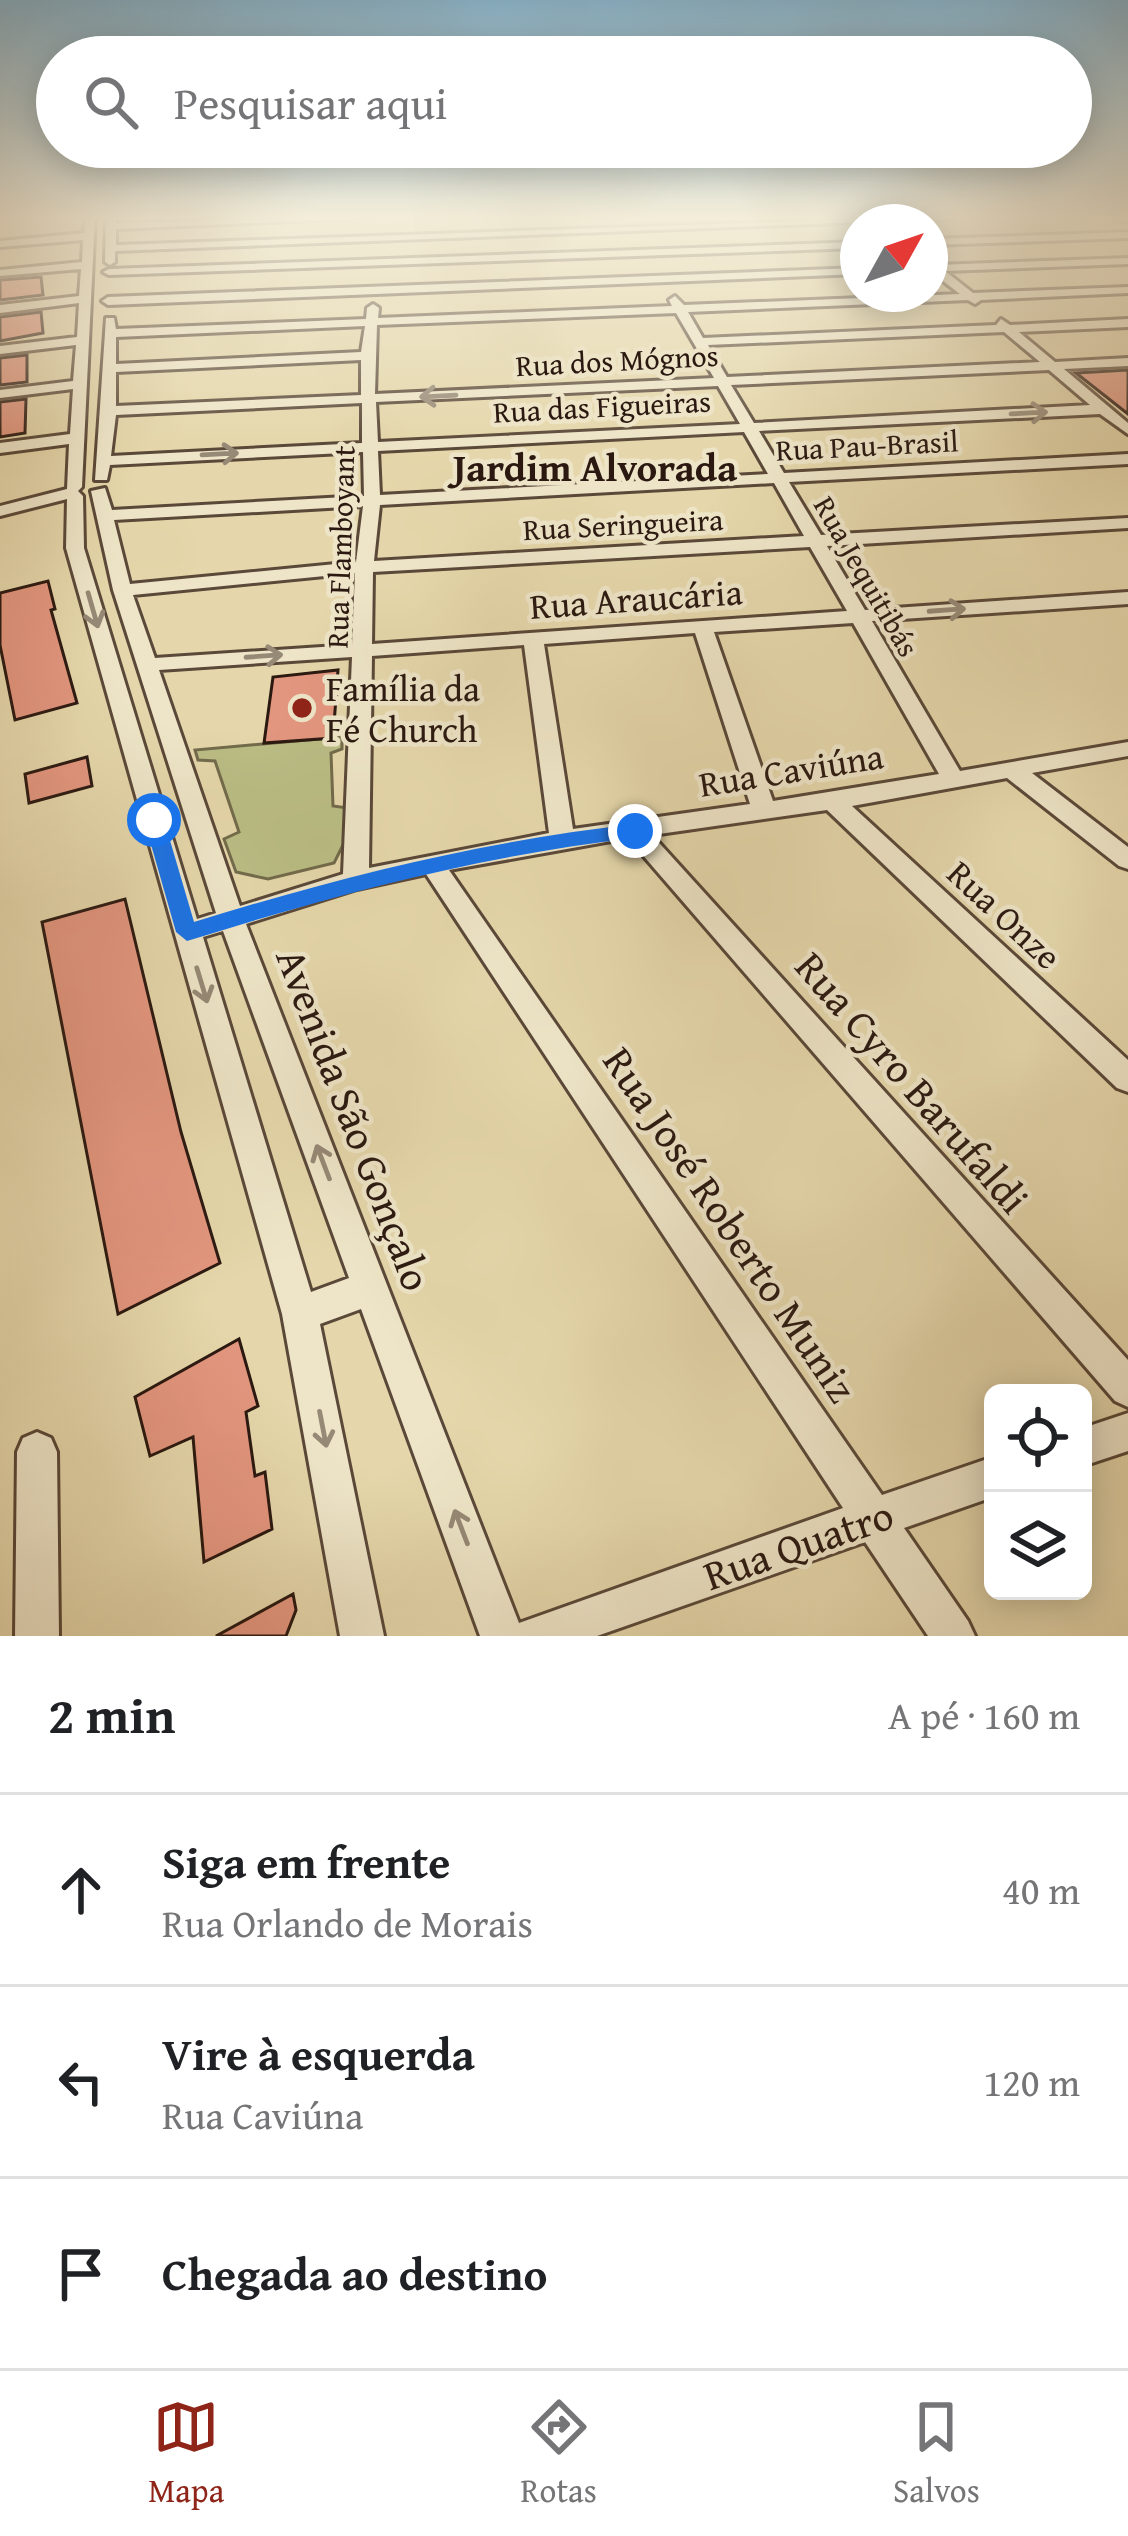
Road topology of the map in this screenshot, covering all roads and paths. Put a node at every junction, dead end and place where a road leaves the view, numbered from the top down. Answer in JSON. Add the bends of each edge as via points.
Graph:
{"nodes":[{"id":1,"x":84,"y":292,"type":"edge"},
{"id":2,"x":108,"y":292,"type":"edge"},
{"id":3,"x":319,"y":292,"type":"edge"},
{"id":4,"x":376,"y":292,"type":"edge"},
{"id":5,"x":671,"y":292,"type":"edge"},
{"id":6,"x":966,"y":292,"type":"edge"},
{"id":7,"x":1067,"y":292,"type":"edge"},
{"id":8,"x":971,"y":296,"type":"junction"},
{"id":9,"x":83,"y":299,"type":"junction"},
{"id":10,"x":108,"y":301,"type":"junction"},
{"id":11,"x":0,"y":309,"type":"edge"},
{"id":12,"x":681,"y":310,"type":"junction"},
{"id":13,"x":370,"y":322,"type":"junction"},
{"id":14,"x":1128,"y":323,"type":"edge"},
{"id":15,"x":1006,"y":328,"type":"junction"},
{"id":16,"x":112,"y":333,"type":"junction"},
{"id":17,"x":85,"y":340,"type":"junction"},
{"id":18,"x":700,"y":342,"type":"junction"},
{"id":19,"x":0,"y":350,"type":"edge"},
{"id":20,"x":367,"y":356,"type":"junction"},
{"id":21,"x":1128,"y":362,"type":"edge"},
{"id":22,"x":1052,"y":365,"type":"junction"},
{"id":23,"x":111,"y":368,"type":"junction"},
{"id":24,"x":723,"y":382,"type":"junction"},
{"id":25,"x":81,"y":384,"type":"junction"},
{"id":26,"x":0,"y":394,"type":"edge"},
{"id":27,"x":367,"y":399,"type":"junction"},
{"id":28,"x":1105,"y":409,"type":"junction"},
{"id":29,"x":109,"y":411,"type":"junction"},
{"id":30,"x":744,"y":426,"type":"junction"},
{"id":31,"x":1127,"y":428,"type":"edge"},
{"id":32,"x":77,"y":438,"type":"junction"},
{"id":33,"x":373,"y":446,"type":"junction"},
{"id":34,"x":0,"y":448,"type":"edge"},
{"id":35,"x":1128,"y":459,"type":"edge"},
{"id":36,"x":103,"y":461,"type":"junction"},
{"id":37,"x":779,"y":477,"type":"junction"},
{"id":38,"x":84,"y":491,"type":"junction"},
{"id":39,"x":372,"y":499,"type":"junction"},
{"id":40,"x":0,"y":511,"type":"edge"},
{"id":41,"x":106,"y":515,"type":"junction"},
{"id":42,"x":1128,"y":523,"type":"edge"},
{"id":43,"x":814,"y":540,"type":"junction"},
{"id":44,"x":364,"y":567,"type":"junction"},
{"id":45,"x":122,"y":590,"type":"junction"},
{"id":46,"x":1128,"y":598,"type":"edge"},
{"id":47,"x":859,"y":616,"type":"junction"},
{"id":48,"x":703,"y":627,"type":"junction"},
{"id":49,"x":533,"y":639,"type":"junction"},
{"id":50,"x":364,"y":648,"type":"junction"},
{"id":51,"x":148,"y":665,"type":"junction"},
{"id":52,"x":1128,"y":749,"type":"edge"},
{"id":53,"x":1010,"y":768,"type":"junction"},
{"id":54,"x":952,"y":778,"type":"junction"},
{"id":55,"x":184,"y":779,"type":"junction"},
{"id":56,"x":145,"y":786,"type":"junction"},
{"id":57,"x":832,"y":801,"type":"junction"},
{"id":58,"x":764,"y":810,"type":"junction"},
{"id":59,"x":635,"y":831,"type":"junction"},
{"id":60,"x":562,"y":839,"type":"junction"},
{"id":61,"x":1128,"y":860,"type":"edge"},
{"id":62,"x":432,"y":864,"type":"junction"},
{"id":63,"x":356,"y":880,"type":"junction"},
{"id":64,"x":231,"y":919,"type":"junction"},
{"id":65,"x":187,"y":932,"type":"junction"},
{"id":66,"x":1128,"y":1079,"type":"edge"},
{"id":67,"x":371,"y":1288,"type":"junction"},
{"id":68,"x":300,"y":1314,"type":"junction"},
{"id":69,"x":1128,"y":1388,"type":"edge"},
{"id":70,"x":1128,"y":1432,"type":"edge"},
{"id":71,"x":1092,"y":1444,"type":"edge"},
{"id":72,"x":37,"y":1452,"type":"dead end"},
{"id":73,"x":984,"y":1480,"type":"edge"},
{"id":74,"x":875,"y":1516,"type":"junction"},
{"id":75,"x":37,"y":1636,"type":"edge"},
{"id":76,"x":362,"y":1636,"type":"edge"},
{"id":77,"x":502,"y":1636,"type":"edge"},
{"id":78,"x":536,"y":1636,"type":"edge"},
{"id":79,"x":952,"y":1636,"type":"edge"}],
"edges":[{"from":1,"to":9,"type":"street","name":"Avenida São Gonçalo"},
{"from":2,"to":10,"type":"street","name":"Avenida São Gonçalo"},
{"from":3,"to":10,"type":"street"},
{"from":4,"to":13,"type":"street","name":"Rua Flamboyant"},
{"from":5,"to":12,"type":"street","name":"Rua Jequitibás"},
{"from":6,"to":8,"type":"street"},
{"from":7,"to":8,"type":"street"},
{"from":8,"to":12,"type":"street"},
{"from":8,"to":15,"type":"street"},
{"from":9,"to":11,"type":"street"},
{"from":9,"to":17,"type":"street","name":"Avenida São Gonçalo"},
{"from":10,"to":16,"type":"street","name":"Avenida São Gonçalo"},
{"from":12,"to":13,"type":"street"},
{"from":12,"to":18,"type":"street","name":"Rua Jequitibás"},
{"from":13,"to":16,"type":"street"},
{"from":13,"to":20,"type":"street","name":"Rua Flamboyant"},
{"from":14,"to":15,"type":"street"},
{"from":15,"to":18,"type":"street"},
{"from":15,"to":22,"type":"street"},
{"from":16,"to":23,"type":"street","name":"Avenida São Gonçalo"},
{"from":17,"to":19,"type":"street"},
{"from":17,"to":25,"type":"street","name":"Avenida São Gonçalo"},
{"from":18,"to":24,"type":"street","name":"Rua Jequitibás"},
{"from":20,"to":23,"type":"street"},
{"from":20,"to":27,"type":"street","name":"Rua Flamboyant"},
{"from":21,"to":22,"type":"street","name":"Rua dos Mógnos"},
{"from":22,"to":24,"type":"street","name":"Rua dos Mógnos"},
{"from":22,"to":28,"type":"street"},
{"from":23,"to":29,"type":"street","name":"Avenida São Gonçalo"},
{"from":24,"to":27,"type":"street","name":"Rua dos Mógnos","one_way":true},
{"from":24,"to":30,"type":"street","name":"Rua Jequitibás"},
{"from":25,"to":26,"type":"street"},
{"from":25,"to":32,"type":"street","name":"Avenida São Gonçalo"},
{"from":27,"to":29,"type":"street","name":"Rua dos Mógnos"},
{"from":27,"to":33,"type":"street","name":"Rua Flamboyant"},
{"from":30,"to":28,"type":"street","name":"Rua das Figueiras","one_way":true},
{"from":28,"to":31,"type":"street"},
{"from":29,"to":36,"type":"street","name":"Avenida São Gonçalo"},
{"from":30,"to":33,"type":"street","name":"Rua das Figueiras"},
{"from":30,"to":37,"type":"street","name":"Rua Jequitibás"},
{"from":32,"to":34,"type":"street"},
{"from":32,"to":38,"type":"street","name":"Avenida São Gonçalo"},
{"from":36,"to":33,"type":"street","name":"Rua das Figueiras","one_way":true},
{"from":33,"to":39,"type":"street","name":"Rua Flamboyant"},
{"from":35,"to":37,"type":"street","name":"Rua Pau-Brasil"},
{"from":36,"to":38,"type":"street","name":"Avenida São Gonçalo"},
{"from":37,"to":39,"type":"street","name":"Rua Pau-Brasil"},
{"from":37,"to":43,"type":"street","name":"Rua Jequitibás"},
{"from":38,"to":40,"type":"street"},
{"from":38,"to":41,"type":"street","name":"Avenida São Gonçalo"},
{"from":38,"to":56,"type":"street","one_way":true,"via":[[75,548]]},
{"from":39,"to":41,"type":"street","name":"Rua Pau-Brasil"},
{"from":39,"to":44,"type":"street","name":"Rua Flamboyant"},
{"from":41,"to":45,"type":"street","name":"Avenida São Gonçalo"},
{"from":42,"to":43,"type":"street","name":"Rua Seringueira"},
{"from":43,"to":44,"type":"street","name":"Rua Seringueira"},
{"from":43,"to":47,"type":"street","name":"Rua Jequitibás"},
{"from":44,"to":45,"type":"street","name":"Rua Seringueira"},
{"from":44,"to":50,"type":"street","name":"Rua Flamboyant"},
{"from":45,"to":51,"type":"street","name":"Avenida São Gonçalo"},
{"from":47,"to":46,"type":"street","name":"Rua Araucária","one_way":true},
{"from":47,"to":48,"type":"street","name":"Rua Araucária"},
{"from":47,"to":54,"type":"street","name":"Rua Jequitibás"},
{"from":48,"to":49,"type":"street","name":"Rua Araucária"},
{"from":48,"to":58,"type":"street"},
{"from":49,"to":50,"type":"street","name":"Rua Araucária"},
{"from":49,"to":60,"type":"street"},
{"from":51,"to":50,"type":"street","name":"Rua Araucária","one_way":true},
{"from":50,"to":63,"type":"street","name":"Rua Flamboyant"},
{"from":51,"to":55,"type":"street","name":"Avenida São Gonçalo"},
{"from":52,"to":53,"type":"street","name":"Rua Caviúna"},
{"from":53,"to":54,"type":"street","name":"Rua Caviúna"},
{"from":53,"to":61,"type":"street"},
{"from":54,"to":57,"type":"street","name":"Rua Caviúna"},
{"from":55,"to":56,"type":"street"},
{"from":55,"to":64,"type":"street","name":"Avenida São Gonçalo"},
{"from":56,"to":65,"type":"street"},
{"from":57,"to":58,"type":"street","name":"Rua Caviúna"},
{"from":57,"to":66,"type":"street","name":"Rua Onze"},
{"from":58,"to":59,"type":"street","name":"Rua Caviúna"},
{"from":59,"to":60,"type":"street","name":"Rua Caviúna"},
{"from":59,"to":69,"type":"street","name":"Rua Cyro Barufaldi"},
{"from":60,"to":62,"type":"street","name":"Rua Caviúna"},
{"from":62,"to":63,"type":"street","name":"Rua Caviúna"},
{"from":62,"to":74,"type":"street","name":"Rua José Roberto Muniz"},
{"from":63,"to":64,"type":"street","name":"Rua Caviúna"},
{"from":64,"to":65,"type":"street","name":"Rua Caviúna"},
{"from":67,"to":64,"type":"street","name":"Avenida São Gonçalo","one_way":true},
{"from":65,"to":68,"type":"street","one_way":true},
{"from":67,"to":68,"type":"street"},
{"from":77,"to":67,"type":"street","name":"Avenida São Gonçalo","one_way":true},
{"from":68,"to":76,"type":"street","one_way":true},
{"from":70,"to":71,"type":"street"},
{"from":72,"to":75,"type":"street"},
{"from":73,"to":74,"type":"street","name":"Rua Quatro"},
{"from":74,"to":78,"type":"street","name":"Rua Quatro"},
{"from":74,"to":79,"type":"street","name":"Rua José Roberto Muniz"}]}
